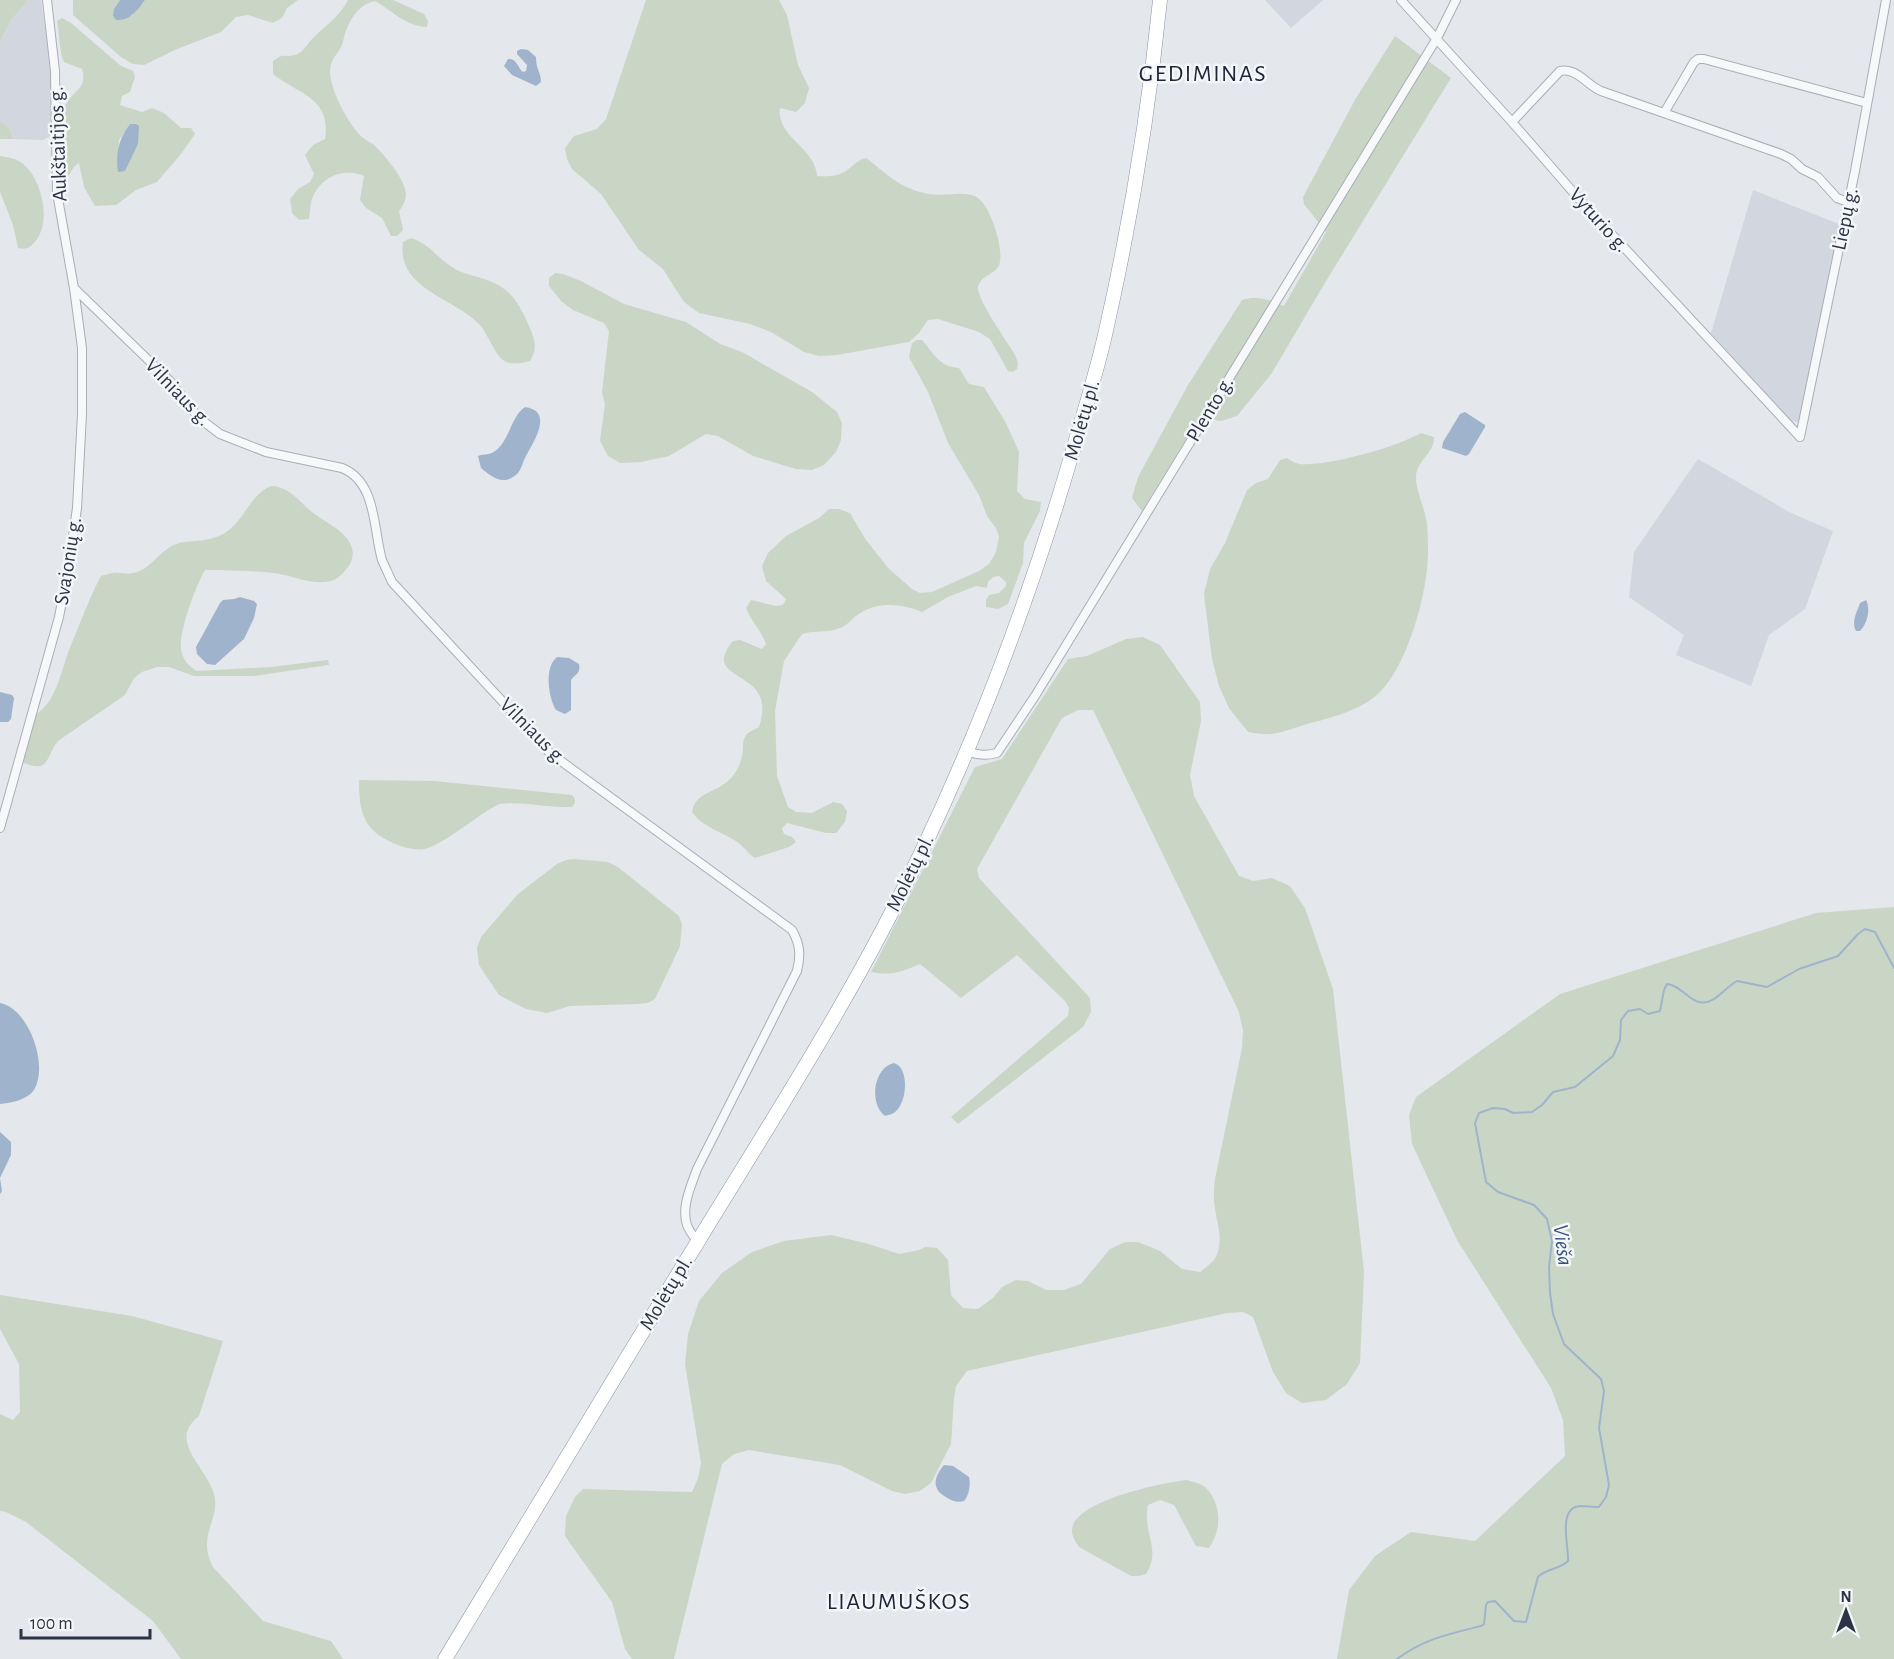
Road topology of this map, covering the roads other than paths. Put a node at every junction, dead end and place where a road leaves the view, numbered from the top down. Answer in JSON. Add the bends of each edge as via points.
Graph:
{"nodes":[{"id":1,"x":46,"y":0,"type":"edge"},
{"id":2,"x":1160,"y":0,"type":"edge"},
{"id":3,"x":1401,"y":0,"type":"edge"},
{"id":4,"x":1456,"y":0,"type":"edge"},
{"id":5,"x":1886,"y":0,"type":"edge"},
{"id":6,"x":1437,"y":38,"type":"junction"},
{"id":7,"x":1867,"y":103,"type":"junction"},
{"id":8,"x":1664,"y":113,"type":"junction"},
{"id":9,"x":1512,"y":122,"type":"junction"},
{"id":10,"x":1848,"y":202,"type":"junction"},
{"id":11,"x":74,"y":288,"type":"junction"},
{"id":12,"x":1800,"y":437,"type":"joint"},
{"id":13,"x":967,"y":751,"type":"junction"},
{"id":14,"x":0,"y":828,"type":"edge"},
{"id":15,"x":698,"y":1242,"type":"junction"},
{"id":16,"x":445,"y":1659,"type":"edge"}],
"edges":[{"from":1,"to":11,"type":"street","name":"Aukštaitijos g.","via":[[55,71],[57,193]]},
{"from":2,"to":13,"type":"highway","name":"Molėtų pl.","via":[[1143,137],[1106,330],[1032,585]]},
{"from":3,"to":6,"type":"street","name":"Vyturio g."},
{"from":4,"to":6,"type":"street"},
{"from":5,"to":7,"type":"street","name":"Liepų g."},
{"from":6,"to":9,"type":"street","name":"Vyturio g."},
{"from":6,"to":13,"type":"street","name":"Plento g.","via":[[1035,696],[997,753],[987,756]]},
{"from":7,"to":8,"type":"street","via":[[1698,60]]},
{"from":7,"to":10,"type":"street","name":"Liepų g."},
{"from":8,"to":9,"type":"street","via":[[1592,87],[1566,70],[1560,71]]},
{"from":8,"to":10,"type":"street","via":[[1781,154],[1818,177],[1837,198]]},
{"from":9,"to":12,"type":"street","name":"Vyturio g."},
{"from":10,"to":12,"type":"street","name":"Liepų g."},
{"from":11,"to":14,"type":"street","name":"Svajonių g.","via":[[82,348],[77,508],[59,616]]},
{"from":11,"to":15,"type":"street","name":"Vilniaus g.","via":[[170,381],[199,418],[220,434],[266,452],[352,472],[369,496],[382,561],[392,582],[550,753],[792,930],[800,952],[797,971],[697,1169],[688,1197],[687,1227]]},
{"from":13,"to":15,"type":"highway","name":"Molėtų pl.","via":[[865,964]]},
{"from":15,"to":16,"type":"highway","name":"Molėtų pl."}]}
